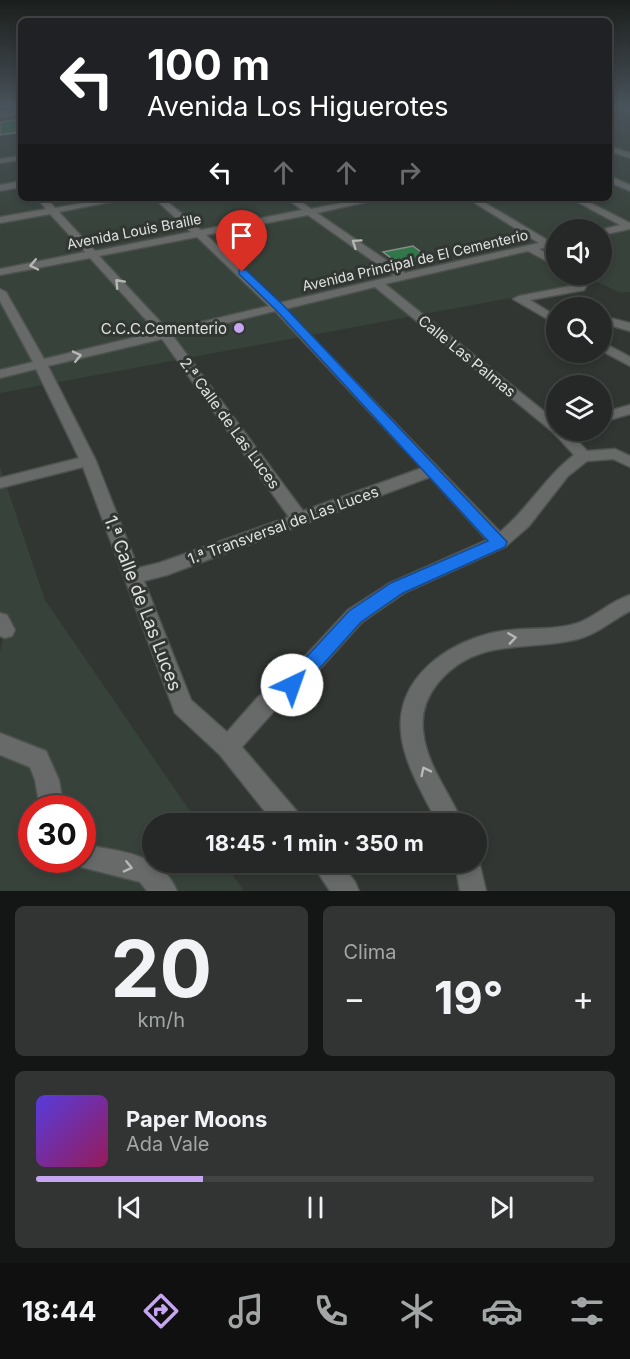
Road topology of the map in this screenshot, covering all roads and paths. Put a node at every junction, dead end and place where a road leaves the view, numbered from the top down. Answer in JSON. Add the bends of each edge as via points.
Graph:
{"nodes":[{"id":1,"x":612,"y":149,"type":"edge"},
{"id":2,"x":630,"y":156,"type":"edge"},
{"id":3,"x":4,"y":160,"type":"edge"},
{"id":4,"x":15,"y":168,"type":"dead end"},
{"id":5,"x":612,"y":180,"type":"edge"},
{"id":6,"x":18,"y":185,"type":"edge"},
{"id":7,"x":0,"y":188,"type":"edge"},
{"id":8,"x":630,"y":188,"type":"edge"},
{"id":9,"x":44,"y":201,"type":"edge"},
{"id":10,"x":109,"y":201,"type":"edge"},
{"id":11,"x":162,"y":201,"type":"edge"},
{"id":12,"x":295,"y":201,"type":"edge"},
{"id":13,"x":362,"y":201,"type":"edge"},
{"id":14,"x":476,"y":201,"type":"edge"},
{"id":15,"x":580,"y":201,"type":"edge"},
{"id":16,"x":309,"y":210,"type":"junction"},
{"id":17,"x":54,"y":211,"type":"junction"},
{"id":18,"x":0,"y":220,"type":"edge"},
{"id":19,"x":629,"y":226,"type":"edge"},
{"id":20,"x":612,"y":230,"type":"edge"},
{"id":21,"x":199,"y":232,"type":"junction"},
{"id":22,"x":546,"y":240,"type":"edge"},
{"id":23,"x":546,"y":244,"type":"edge"},
{"id":24,"x":530,"y":248,"type":"junction"},
{"id":25,"x":92,"y":253,"type":"junction"},
{"id":26,"x":546,"y":257,"type":"edge"},
{"id":27,"x":0,"y":272,"type":"edge"},
{"id":28,"x":404,"y":277,"type":"junction"},
{"id":29,"x":377,"y":283,"type":"junction"},
{"id":30,"x":582,"y":285,"type":"edge"},
{"id":31,"x":0,"y":292,"type":"edge"},
{"id":32,"x":519,"y":299,"type":"junction"},
{"id":33,"x":546,"y":306,"type":"edge"},
{"id":34,"x":279,"y":308,"type":"junction"},
{"id":35,"x":546,"y":315,"type":"edge"},
{"id":36,"x":612,"y":322,"type":"edge"},
{"id":37,"x":630,"y":327,"type":"edge"},
{"id":38,"x":163,"y":330,"type":"junction"},
{"id":39,"x":612,"y":352,"type":"edge"},
{"id":40,"x":37,"y":360,"type":"junction"},
{"id":41,"x":630,"y":362,"type":"edge"},
{"id":42,"x":0,"y":374,"type":"edge"},
{"id":43,"x":630,"y":409,"type":"edge"},
{"id":44,"x":612,"y":415,"type":"edge"},
{"id":45,"x":546,"y":420,"type":"edge"},
{"id":46,"x":570,"y":441,"type":"edge"},
{"id":47,"x":584,"y":456,"type":"junction"},
{"id":48,"x":88,"y":461,"type":"junction"},
{"id":49,"x":630,"y":462,"type":"edge"},
{"id":50,"x":433,"y":470,"type":"junction"},
{"id":51,"x":0,"y":483,"type":"edge"},
{"id":52,"x":300,"y":520,"type":"junction"},
{"id":53,"x":499,"y":542,"type":"junction"},
{"id":54,"x":132,"y":576,"type":"junction"},
{"id":55,"x":630,"y":603,"type":"edge"},
{"id":56,"x":0,"y":744,"type":"edge"},
{"id":57,"x":228,"y":747,"type":"junction"},
{"id":58,"x":50,"y":795,"type":"edge"},
{"id":59,"x":282,"y":813,"type":"edge"},
{"id":60,"x":446,"y":813,"type":"edge"},
{"id":61,"x":96,"y":859,"type":"edge"},
{"id":62,"x":332,"y":873,"type":"edge"},
{"id":63,"x":470,"y":873,"type":"edge"},
{"id":64,"x":164,"y":891,"type":"edge"},
{"id":65,"x":346,"y":891,"type":"edge"},
{"id":66,"x":473,"y":891,"type":"edge"}],
"edges":[{"from":1,"to":2,"type":"street"},
{"from":3,"to":4,"type":"street"},
{"from":5,"to":8,"type":"street"},
{"from":6,"to":7,"type":"street"},
{"from":9,"to":17,"type":"street","name":"2.ª Calle de Las Luces"},
{"from":10,"to":17,"type":"street"},
{"from":11,"to":21,"type":"street"},
{"from":12,"to":16,"type":"street"},
{"from":13,"to":16,"type":"street","name":"Avenida Louis Braille"},
{"from":14,"to":22,"type":"street"},
{"from":15,"to":19,"type":"street"},
{"from":16,"to":21,"type":"street","name":"Avenida Louis Braille"},
{"from":28,"to":16,"type":"street","one_way":true},
{"from":17,"to":18,"type":"street"},
{"from":17,"to":25,"type":"street","name":"2.ª Calle de Las Luces"},
{"from":19,"to":20,"type":"street"},
{"from":21,"to":25,"type":"street","name":"Avenida Louis Braille"},
{"from":21,"to":34,"type":"street"},
{"from":23,"to":24,"type":"street","name":"Avenida Principal de El Cementerio"},
{"from":24,"to":26,"type":"street"},
{"from":24,"to":28,"type":"street","name":"Avenida Principal de El Cementerio"},
{"from":25,"to":27,"type":"street","name":"Avenida Louis Braille","one_way":true},
{"from":38,"to":25,"type":"street","name":"2.ª Calle de Las Luces","one_way":true},
{"from":28,"to":29,"type":"street","name":"Avenida Principal de El Cementerio"},
{"from":29,"to":34,"type":"street","name":"Avenida Principal de El Cementerio"},
{"from":29,"to":45,"type":"street","name":"Calle Las Palmas"},
{"from":30,"to":32,"type":"street"},
{"from":31,"to":40,"type":"street","name":"1.ª Calle de Las Luces"},
{"from":32,"to":33,"type":"street"},
{"from":32,"to":35,"type":"street"},
{"from":34,"to":38,"type":"street","name":"Avenida Principal de El Cementerio"},
{"from":34,"to":50,"type":"street"},
{"from":36,"to":37,"type":"street"},
{"from":40,"to":38,"type":"street","name":"Avenida Principal de El Cementerio","one_way":true},
{"from":38,"to":52,"type":"street","name":"2.ª Calle de Las Luces"},
{"from":39,"to":41,"type":"street"},
{"from":40,"to":42,"type":"street","name":"Avenida Principal de El Cementerio"},
{"from":40,"to":48,"type":"street","name":"1.ª Calle de Las Luces"},
{"from":43,"to":44,"type":"street"},
{"from":46,"to":47,"type":"street","name":"Calle Las Palmas"},
{"from":47,"to":49,"type":"street","via":[[615,454]]},
{"from":47,"to":53,"type":"street","via":[[562,472],[523,522]]},
{"from":48,"to":51,"type":"street"},
{"from":48,"to":54,"type":"street","name":"1.ª Calle de Las Luces"},
{"from":50,"to":52,"type":"street","name":"1.ª Transversal de Las Luces"},
{"from":50,"to":53,"type":"street"},
{"from":52,"to":54,"type":"street","name":"1.ª Transversal de Las Luces","via":[[161,570]]},
{"from":53,"to":57,"type":"street","via":[[397,588],[355,616]]},
{"from":54,"to":57,"type":"street","name":"1.ª Calle de Las Luces","via":[[183,706]]},
{"from":60,"to":55,"type":"street","one_way":true,"via":[[412,733],[411,710],[429,675],[454,656],[491,641],[582,630]]},
{"from":56,"to":58,"type":"street","via":[[38,759]]},
{"from":57,"to":59,"type":"street","name":"1.ª Calle de Las Luces"},
{"from":61,"to":64,"type":"street","one_way":true,"via":[[147,872]]},
{"from":62,"to":65,"type":"street"},
{"from":63,"to":66,"type":"street"}]}
